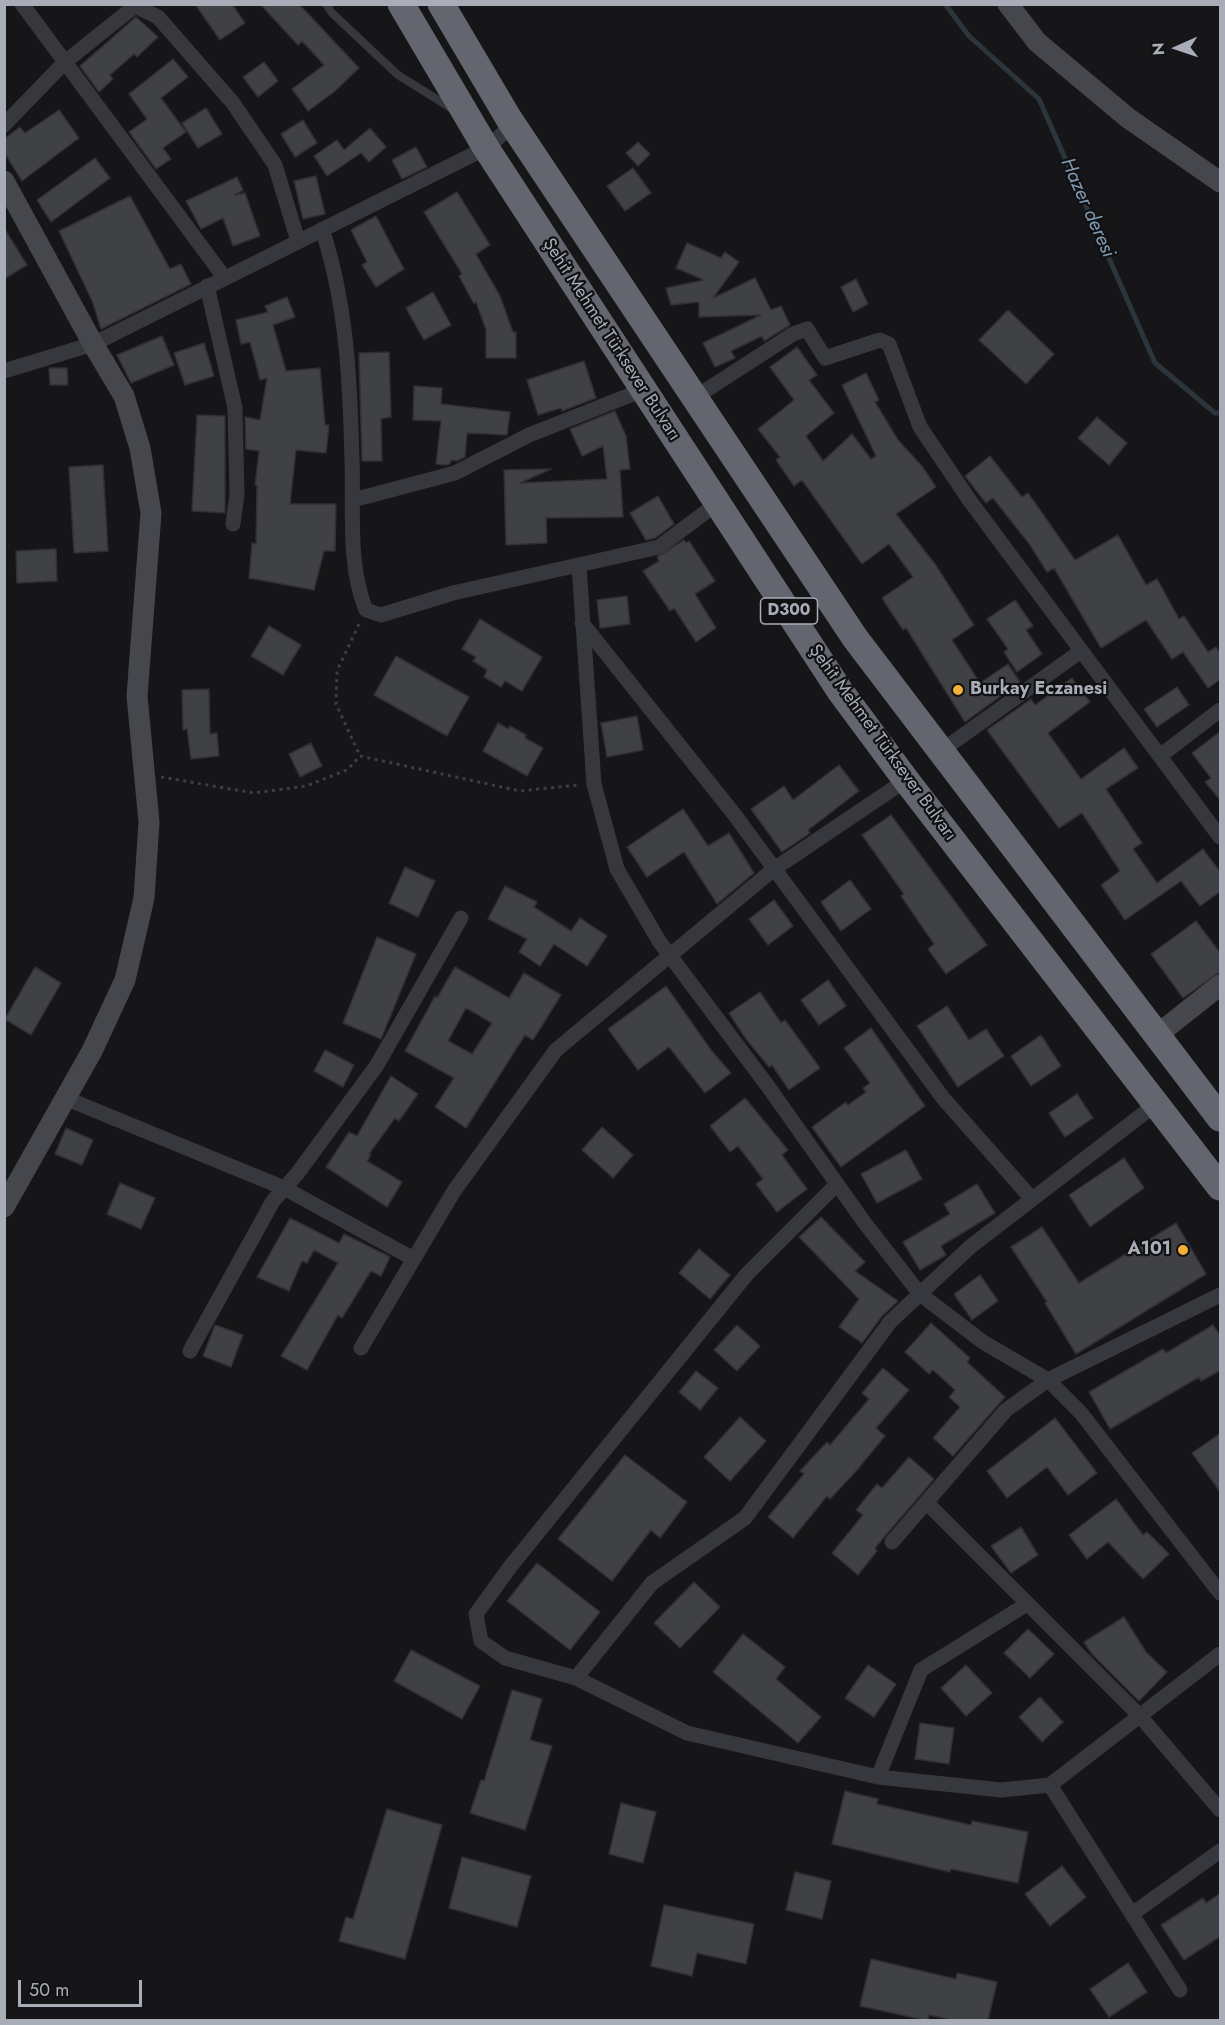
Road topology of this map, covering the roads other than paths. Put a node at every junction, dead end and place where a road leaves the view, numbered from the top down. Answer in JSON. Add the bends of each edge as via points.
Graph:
{"nodes":[{"id":1,"x":22,"y":4,"type":"edge"},
{"id":2,"x":326,"y":4,"type":"edge"},
{"id":3,"x":401,"y":4,"type":"edge"},
{"id":4,"x":441,"y":4,"type":"edge"},
{"id":5,"x":1008,"y":4,"type":"edge"},
{"id":6,"x":65,"y":62,"type":"junction"},
{"id":7,"x":468,"y":119,"type":"junction"},
{"id":8,"x":4,"y":125,"type":"edge"},
{"id":9,"x":513,"y":125,"type":"junction"},
{"id":10,"x":486,"y":148,"type":"junction"},
{"id":11,"x":4,"y":181,"type":"edge"},
{"id":12,"x":1221,"y":182,"type":"edge"},
{"id":13,"x":322,"y":229,"type":"junction"},
{"id":14,"x":298,"y":241,"type":"junction"},
{"id":15,"x":224,"y":277,"type":"junction"},
{"id":16,"x":207,"y":286,"type":"junction"},
{"id":17,"x":93,"y":344,"type":"junction"},
{"id":18,"x":4,"y":371,"type":"edge"},
{"id":19,"x":643,"y":390,"type":"junction"},
{"id":20,"x":694,"y":398,"type":"junction"},
{"id":21,"x":352,"y":500,"type":"junction"},
{"id":22,"x":719,"y":502,"type":"junction"},
{"id":23,"x":233,"y":524,"type":"dead end"},
{"id":24,"x":579,"y":566,"type":"junction"},
{"id":25,"x":582,"y":623,"type":"junction"},
{"id":26,"x":1081,"y":651,"type":"junction"},
{"id":27,"x":1221,"y":710,"type":"edge"},
{"id":28,"x":941,"y":751,"type":"junction"},
{"id":29,"x":1160,"y":756,"type":"junction"},
{"id":30,"x":906,"y":780,"type":"junction"},
{"id":31,"x":1221,"y":837,"type":"edge"},
{"id":32,"x":774,"y":869,"type":"junction"},
{"id":33,"x":461,"y":918,"type":"dead end"},
{"id":34,"x":669,"y":954,"type":"junction"},
{"id":35,"x":1221,"y":985,"type":"edge"},
{"id":36,"x":1157,"y":1035,"type":"junction"},
{"id":37,"x":66,"y":1098,"type":"junction"},
{"id":38,"x":1156,"y":1104,"type":"junction"},
{"id":39,"x":1221,"y":1118,"type":"edge"},
{"id":40,"x":837,"y":1184,"type":"junction"},
{"id":41,"x":1221,"y":1186,"type":"edge"},
{"id":42,"x":284,"y":1188,"type":"junction"},
{"id":43,"x":1032,"y":1198,"type":"junction"},
{"id":44,"x":4,"y":1207,"type":"edge"},
{"id":45,"x":412,"y":1258,"type":"junction"},
{"id":46,"x":920,"y":1294,"type":"junction"},
{"id":47,"x":1221,"y":1295,"type":"edge"},
{"id":48,"x":361,"y":1348,"type":"dead end"},
{"id":49,"x":190,"y":1351,"type":"dead end"},
{"id":50,"x":1048,"y":1380,"type":"junction"},
{"id":51,"x":926,"y":1502,"type":"junction"},
{"id":52,"x":892,"y":1542,"type":"dead end"},
{"id":53,"x":1221,"y":1593,"type":"edge"},
{"id":54,"x":1026,"y":1604,"type":"junction"},
{"id":55,"x":1221,"y":1654,"type":"edge"},
{"id":56,"x":576,"y":1678,"type":"junction"},
{"id":57,"x":1140,"y":1716,"type":"junction"},
{"id":58,"x":879,"y":1777,"type":"junction"},
{"id":59,"x":1050,"y":1785,"type":"junction"},
{"id":60,"x":1221,"y":1810,"type":"edge"},
{"id":61,"x":1221,"y":1851,"type":"edge"},
{"id":62,"x":1132,"y":1914,"type":"junction"},
{"id":63,"x":1180,"y":1990,"type":"dead end"}],
"edges":[{"from":1,"to":6,"type":"street"},
{"from":2,"to":7,"type":"lane","via":[[398,75]]},
{"from":3,"to":7,"type":"highway","name":"Şehit Mehmet Türksever Bulvarı","number":"D300"},
{"from":4,"to":9,"type":"highway","name":"Şehit Mehmet Türksever Bulvarı","number":"D300"},
{"from":5,"to":12,"type":"street","via":[[1037,42],[1128,118]]},
{"from":6,"to":8,"type":"street"},
{"from":6,"to":14,"type":"street","via":[[135,6],[158,17],[233,103],[275,165]]},
{"from":6,"to":15,"type":"street"},
{"from":7,"to":10,"type":"highway","name":"Şehit Mehmet Türksever Bulvarı","number":"D300"},
{"from":9,"to":10,"type":"street"},
{"from":9,"to":20,"type":"highway","name":"Şehit Mehmet Türksever Bulvarı","number":"D300"},
{"from":10,"to":13,"type":"street"},
{"from":10,"to":19,"type":"highway","name":"Şehit Mehmet Türksever Bulvarı","number":"D300"},
{"from":11,"to":17,"type":"street"},
{"from":13,"to":14,"type":"street"},
{"from":13,"to":21,"type":"street","via":[[334,266],[345,325]]},
{"from":14,"to":15,"type":"street"},
{"from":15,"to":16,"type":"street"},
{"from":16,"to":17,"type":"street"},
{"from":16,"to":23,"type":"street","via":[[235,408],[237,494]]},
{"from":17,"to":18,"type":"street"},
{"from":17,"to":37,"type":"street","via":[[124,396],[140,448],[151,513],[137,696],[149,822],[144,898],[125,980]]},
{"from":19,"to":21,"type":"street","via":[[529,435],[455,473]]},
{"from":19,"to":22,"type":"highway","name":"Şehit Mehmet Türksever Bulvarı","number":"D300"},
{"from":20,"to":26,"type":"street","via":[[793,334],[807,329],[825,358],[880,340],[889,344],[920,427]]},
{"from":20,"to":28,"type":"highway","name":"Şehit Mehmet Türksever Bulvarı","number":"D300","via":[[855,638]]},
{"from":21,"to":24,"type":"street","via":[[358,590],[366,610],[381,615],[453,592]]},
{"from":22,"to":24,"type":"street","via":[[659,547]]},
{"from":22,"to":30,"type":"highway","name":"Şehit Mehmet Türksever Bulvarı","number":"D300","via":[[840,691]]},
{"from":24,"to":25,"type":"street"},
{"from":25,"to":32,"type":"street"},
{"from":25,"to":34,"type":"street","via":[[594,784],[617,869]]},
{"from":26,"to":28,"type":"street"},
{"from":26,"to":29,"type":"street"},
{"from":27,"to":29,"type":"street"},
{"from":28,"to":36,"type":"highway","name":"Şehit Mehmet Türksever Bulvarı","number":"D300"},
{"from":29,"to":31,"type":"street"},
{"from":30,"to":32,"type":"street"},
{"from":30,"to":38,"type":"highway","name":"Şehit Mehmet Türksever Bulvarı","number":"D300"},
{"from":32,"to":34,"type":"street"},
{"from":32,"to":43,"type":"street","via":[[943,1098]]},
{"from":33,"to":42,"type":"street","via":[[377,1065]]},
{"from":34,"to":40,"type":"street"},
{"from":34,"to":45,"type":"street","via":[[550,1057],[454,1191]]},
{"from":35,"to":36,"type":"street"},
{"from":36,"to":39,"type":"highway","name":"Şehit Mehmet Türksever Bulvarı","number":"D300"},
{"from":37,"to":42,"type":"street"},
{"from":37,"to":44,"type":"street"},
{"from":38,"to":41,"type":"highway","name":"Şehit Mehmet Türksever Bulvarı","number":"D300"},
{"from":38,"to":43,"type":"street"},
{"from":40,"to":46,"type":"street"},
{"from":40,"to":56,"type":"street","via":[[747,1274],[476,1614],[481,1641],[505,1658]]},
{"from":42,"to":45,"type":"street"},
{"from":42,"to":49,"type":"street","via":[[273,1201]]},
{"from":43,"to":46,"type":"street","via":[[969,1247]]},
{"from":45,"to":48,"type":"street"},
{"from":46,"to":50,"type":"street","via":[[983,1342]]},
{"from":46,"to":56,"type":"street","via":[[890,1322],[745,1518],[652,1583]]},
{"from":47,"to":50,"type":"street"},
{"from":50,"to":51,"type":"street","via":[[1006,1410]]},
{"from":50,"to":53,"type":"street","via":[[1081,1413]]},
{"from":51,"to":52,"type":"street"},
{"from":51,"to":54,"type":"street"},
{"from":54,"to":57,"type":"street"},
{"from":54,"to":58,"type":"street","via":[[921,1670]]},
{"from":55,"to":57,"type":"street"},
{"from":56,"to":58,"type":"street","via":[[687,1733]]},
{"from":57,"to":59,"type":"street"},
{"from":57,"to":60,"type":"street"},
{"from":58,"to":59,"type":"street","via":[[1001,1790]]},
{"from":59,"to":62,"type":"street"},
{"from":61,"to":62,"type":"street"},
{"from":62,"to":63,"type":"street"}]}
